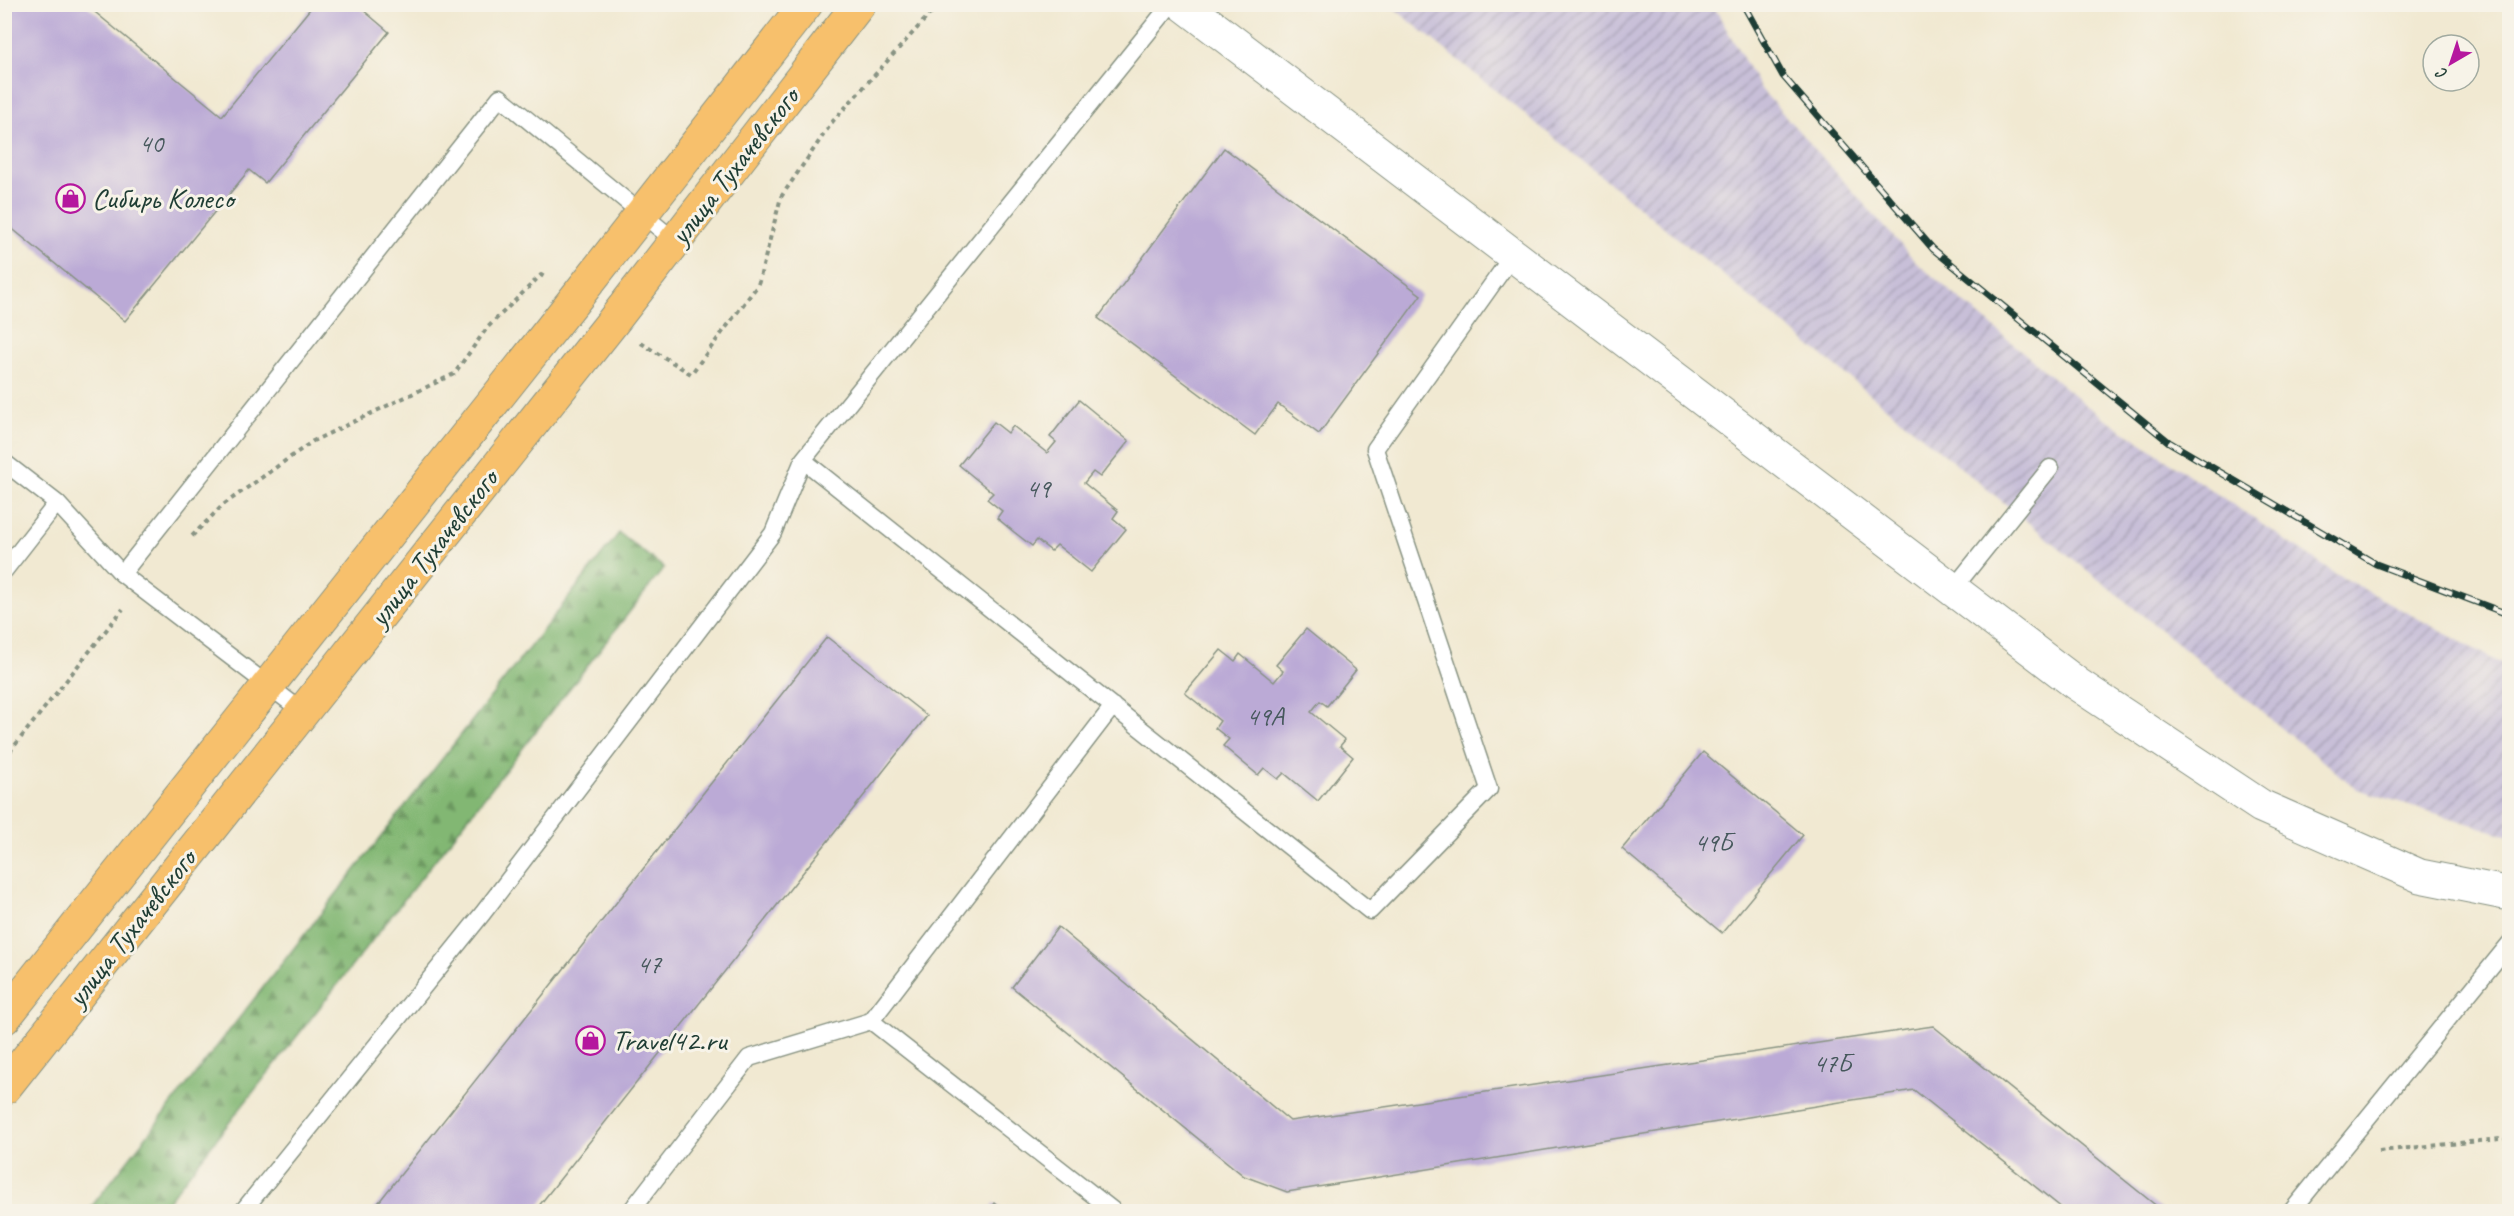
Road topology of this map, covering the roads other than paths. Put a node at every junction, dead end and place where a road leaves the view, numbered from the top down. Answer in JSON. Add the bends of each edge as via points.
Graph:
{"nodes":[{"id":1,"x":806,"y":4,"type":"edge"},
{"id":2,"x":859,"y":4,"type":"edge"},
{"id":3,"x":1171,"y":4,"type":"edge"},
{"id":4,"x":1183,"y":4,"type":"edge"},
{"id":5,"x":642,"y":213,"type":"junction"},
{"id":6,"x":675,"y":241,"type":"junction"},
{"id":7,"x":1513,"y":255,"type":"junction"},
{"id":8,"x":803,"y":460,"type":"junction"},
{"id":9,"x":4,"y":462,"type":"edge"},
{"id":10,"x":2050,"y":468,"type":"dead end"},
{"id":11,"x":57,"y":503,"type":"junction"},
{"id":12,"x":4,"y":571,"type":"edge"},
{"id":13,"x":122,"y":574,"type":"junction"},
{"id":14,"x":1953,"y":590,"type":"junction"},
{"id":15,"x":268,"y":685,"type":"junction"},
{"id":16,"x":1113,"y":706,"type":"junction"},
{"id":17,"x":303,"y":712,"type":"junction"},
{"id":18,"x":2510,"y":894,"type":"edge"},
{"id":19,"x":2510,"y":943,"type":"edge"},
{"id":20,"x":4,"y":1018,"type":"edge"},
{"id":21,"x":871,"y":1021,"type":"junction"},
{"id":22,"x":4,"y":1088,"type":"edge"},
{"id":23,"x":242,"y":1212,"type":"edge"},
{"id":24,"x":630,"y":1212,"type":"edge"},
{"id":25,"x":1115,"y":1212,"type":"edge"},
{"id":26,"x":2291,"y":1212,"type":"edge"}],
"edges":[{"from":1,"to":5,"type":"main road","name":"улица Тухачевского"},
{"from":2,"to":6,"type":"main road","name":"улица Тухачевского"},
{"from":3,"to":8,"type":"lane"},
{"from":4,"to":7,"type":"street"},
{"from":5,"to":6,"type":"lane"},
{"from":5,"to":13,"type":"lane","via":[[500,97]]},
{"from":5,"to":15,"type":"main road","name":"улица Тухачевского"},
{"from":6,"to":17,"type":"main road","name":"улица Тухачевского"},
{"from":7,"to":14,"type":"street"},
{"from":7,"to":16,"type":"lane","via":[[1375,449],[1489,789],[1370,911]]},
{"from":8,"to":16,"type":"lane"},
{"from":8,"to":23,"type":"lane","via":[[773,533],[483,913]]},
{"from":9,"to":11,"type":"lane"},
{"from":10,"to":14,"type":"lane"},
{"from":11,"to":12,"type":"lane"},
{"from":11,"to":13,"type":"lane"},
{"from":13,"to":15,"type":"lane"},
{"from":14,"to":18,"type":"street","via":[[2077,684],[2261,806],[2420,876]]},
{"from":15,"to":17,"type":"lane"},
{"from":15,"to":20,"type":"main road","name":"улица Тухачевского"},
{"from":16,"to":21,"type":"lane"},
{"from":17,"to":22,"type":"main road","name":"улица Тухачевского"},
{"from":19,"to":26,"type":"lane"},
{"from":21,"to":24,"type":"lane","via":[[749,1058]]},
{"from":21,"to":25,"type":"lane"}]}
